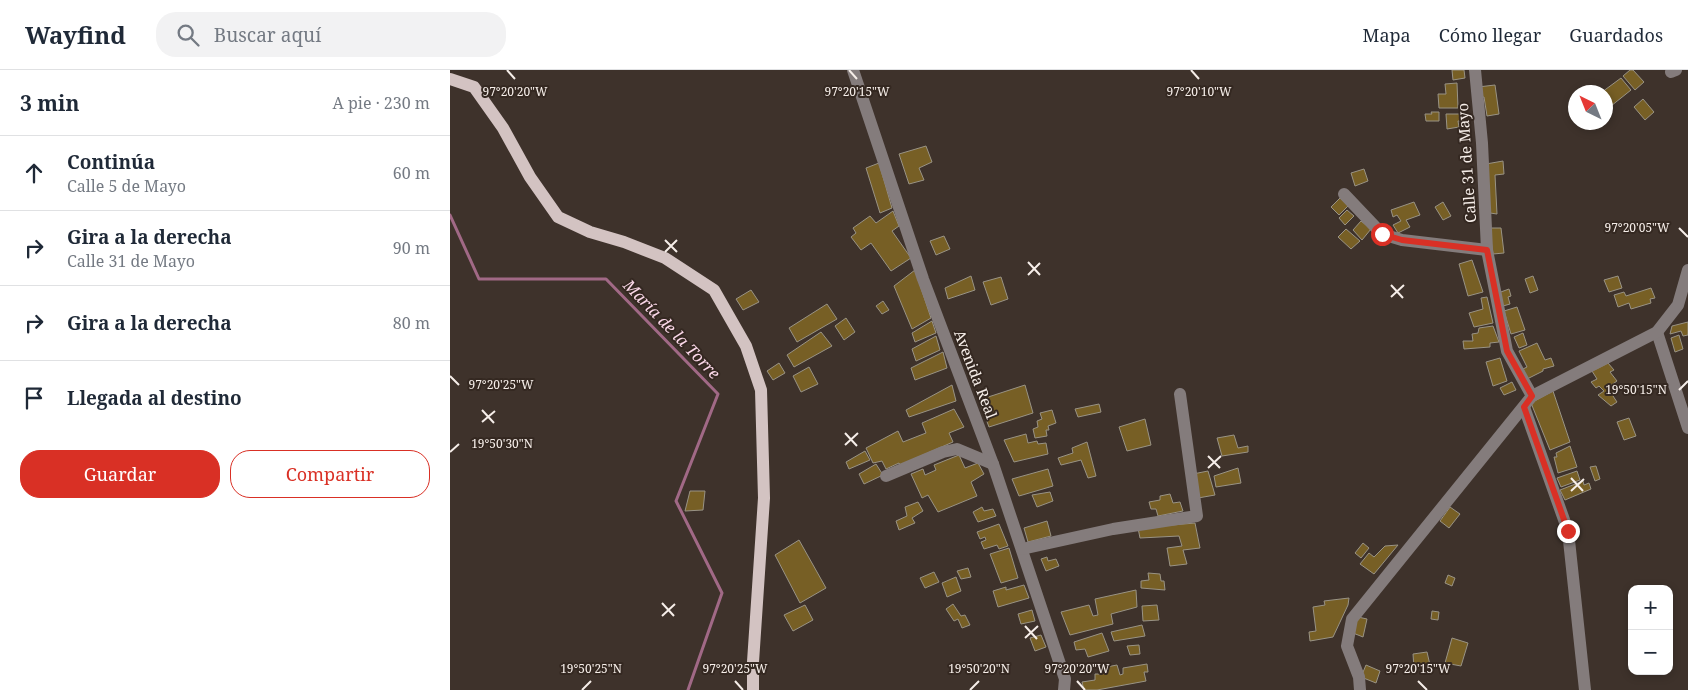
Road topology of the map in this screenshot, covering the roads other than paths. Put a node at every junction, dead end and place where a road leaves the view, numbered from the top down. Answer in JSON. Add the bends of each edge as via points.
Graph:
{"nodes":[{"id":1,"x":853,"y":70,"type":"edge"},
{"id":2,"x":1475,"y":70,"type":"edge"},
{"id":3,"x":450,"y":79,"type":"edge"},
{"id":4,"x":1344,"y":194,"type":"dead end"},
{"id":5,"x":1487,"y":250,"type":"junction"},
{"id":6,"x":1688,"y":270,"type":"edge"},
{"id":7,"x":1657,"y":332,"type":"junction"},
{"id":8,"x":1180,"y":394,"type":"dead end"},
{"id":9,"x":1532,"y":396,"type":"junction"},
{"id":10,"x":1524,"y":407,"type":"junction"},
{"id":11,"x":1688,"y":428,"type":"edge"},
{"id":12,"x":993,"y":464,"type":"junction"},
{"id":13,"x":886,"y":476,"type":"dead end"},
{"id":14,"x":1022,"y":549,"type":"junction"},
{"id":15,"x":752,"y":690,"type":"edge"},
{"id":16,"x":1064,"y":690,"type":"edge"},
{"id":17,"x":1360,"y":690,"type":"edge"},
{"id":18,"x":1585,"y":690,"type":"edge"}],
"edges":[{"from":1,"to":12,"type":"street","name":"Avenida Real","via":[[923,279]]},
{"from":2,"to":5,"type":"street","name":"Calle 31 de Mayo"},
{"from":3,"to":15,"type":"main road","via":[[474,87],[558,217],[590,232],[665,258],[714,290],[746,346],[761,390],[764,498]]},
{"from":4,"to":5,"type":"street","via":[[1382,234],[1402,240]]},
{"from":5,"to":9,"type":"street","name":"Calle 31 de Mayo","via":[[1507,351]]},
{"from":6,"to":7,"type":"street","via":[[1678,305]]},
{"from":7,"to":9,"type":"street"},
{"from":7,"to":11,"type":"street"},
{"from":8,"to":14,"type":"street","via":[[1197,516],[1113,529]]},
{"from":9,"to":10,"type":"street"},
{"from":10,"to":17,"type":"street","via":[[1352,619],[1346,646],[1359,677]]},
{"from":10,"to":18,"type":"street","via":[[1568,531]]},
{"from":12,"to":13,"type":"street","via":[[957,449]]},
{"from":12,"to":14,"type":"street","name":"Avenida Real"},
{"from":14,"to":16,"type":"street","name":"Avenida Real","via":[[1064,679]]}]}
